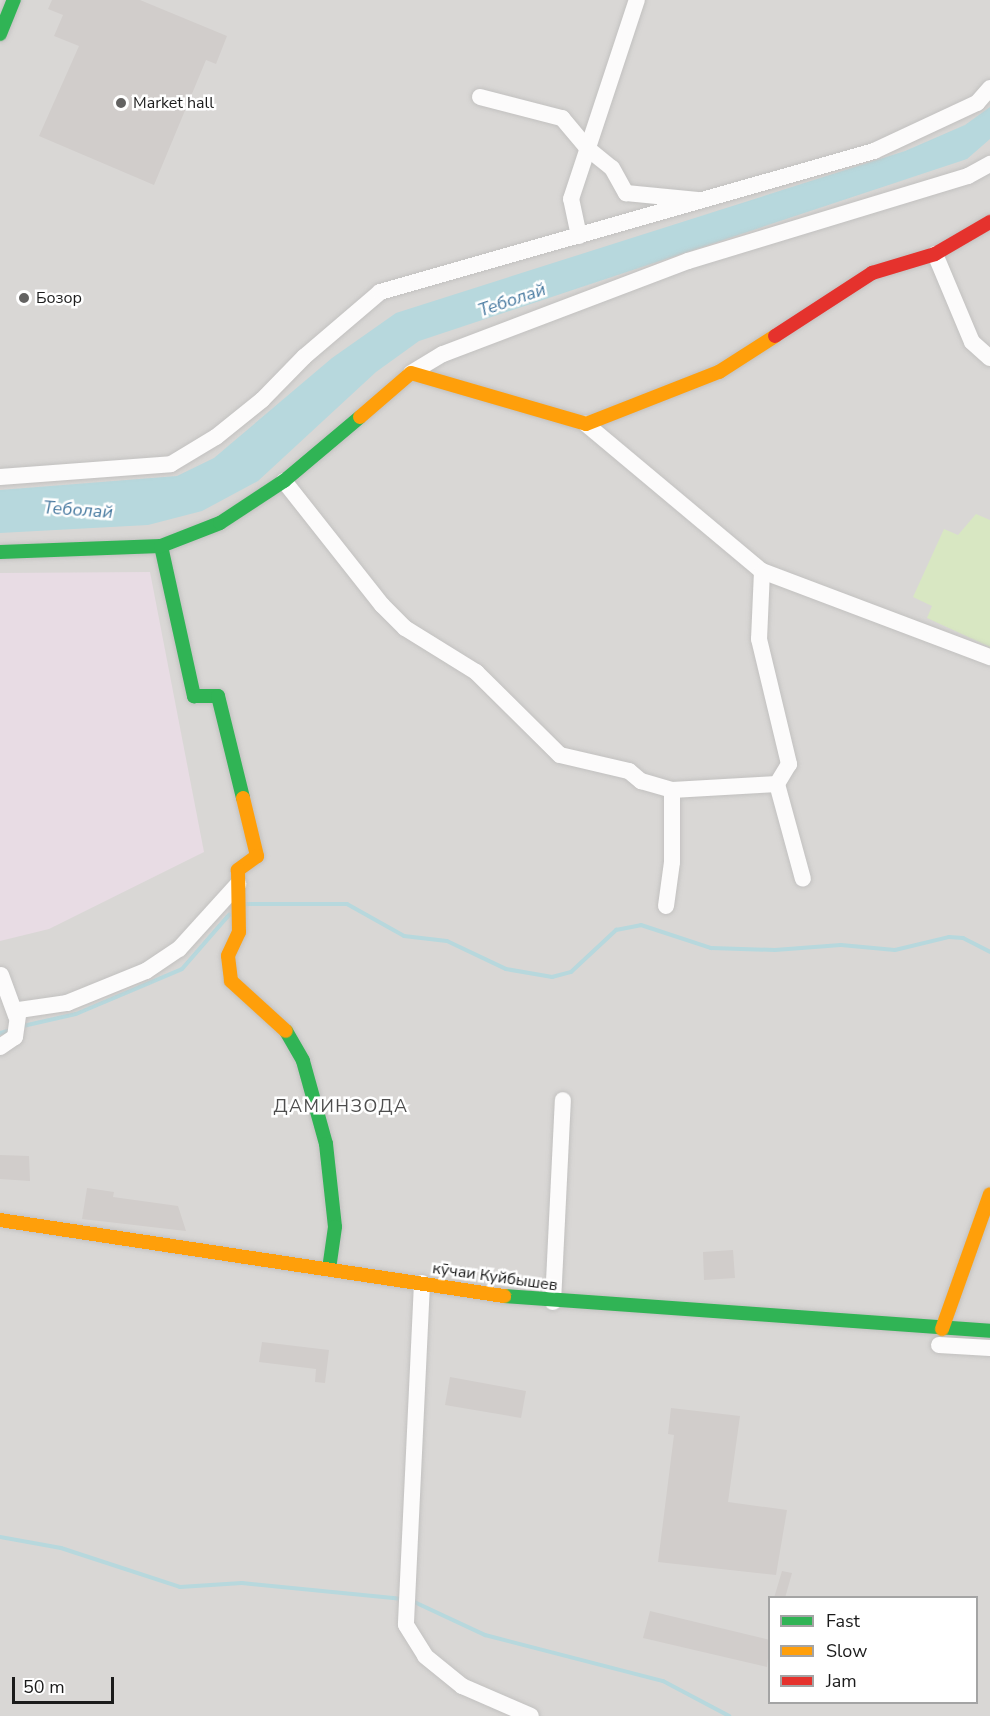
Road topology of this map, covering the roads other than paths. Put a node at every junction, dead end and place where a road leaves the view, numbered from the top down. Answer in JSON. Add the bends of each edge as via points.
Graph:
{"nodes":[{"id":1,"x":14,"y":0,"type":"edge"},
{"id":2,"x":637,"y":0,"type":"edge"},
{"id":3,"x":0,"y":34,"type":"edge"},
{"id":4,"x":990,"y":88,"type":"edge"},
{"id":5,"x":480,"y":97,"type":"dead end"},
{"id":6,"x":587,"y":148,"type":"junction"},
{"id":7,"x":990,"y":164,"type":"edge"},
{"id":8,"x":707,"y":201,"type":"junction"},
{"id":9,"x":990,"y":222,"type":"edge"},
{"id":10,"x":579,"y":236,"type":"junction"},
{"id":11,"x":935,"y":254,"type":"junction"},
{"id":12,"x":990,"y":358,"type":"edge"},
{"id":13,"x":411,"y":373,"type":"junction"},
{"id":14,"x":586,"y":424,"type":"junction"},
{"id":15,"x":0,"y":477,"type":"edge"},
{"id":16,"x":284,"y":481,"type":"junction"},
{"id":17,"x":161,"y":546,"type":"junction"},
{"id":18,"x":0,"y":552,"type":"edge"},
{"id":19,"x":762,"y":571,"type":"junction"},
{"id":20,"x":990,"y":657,"type":"edge"},
{"id":21,"x":777,"y":784,"type":"junction"},
{"id":22,"x":672,"y":790,"type":"junction"},
{"id":23,"x":803,"y":879,"type":"dead end"},
{"id":24,"x":238,"y":891,"type":"junction"},
{"id":25,"x":666,"y":906,"type":"dead end"},
{"id":26,"x":1,"y":975,"type":"edge"},
{"id":27,"x":16,"y":1016,"type":"junction"},
{"id":28,"x":0,"y":1047,"type":"edge"},
{"id":29,"x":563,"y":1100,"type":"dead end"},
{"id":30,"x":990,"y":1194,"type":"edge"},
{"id":31,"x":0,"y":1220,"type":"edge"},
{"id":32,"x":329,"y":1269,"type":"junction"},
{"id":33,"x":422,"y":1283,"type":"junction"},
{"id":34,"x":552,"y":1302,"type":"junction"},
{"id":35,"x":990,"y":1331,"type":"edge"},
{"id":36,"x":940,"y":1337,"type":"junction"},
{"id":37,"x":990,"y":1348,"type":"edge"},
{"id":38,"x":531,"y":1716,"type":"edge"}],
"edges":[{"from":1,"to":3,"type":"street"},
{"from":2,"to":6,"type":"street"},
{"from":4,"to":8,"type":"street","via":[[977,103],[874,151]]},
{"from":5,"to":6,"type":"street","via":[[562,118]]},
{"from":6,"to":8,"type":"street","via":[[612,168],[626,193]]},
{"from":6,"to":10,"type":"street","via":[[571,199]]},
{"from":7,"to":13,"type":"street","via":[[968,176],[688,261],[443,354]]},
{"from":8,"to":10,"type":"street"},
{"from":9,"to":11,"type":"street"},
{"from":10,"to":15,"type":"street","via":[[380,292],[303,357],[262,400],[216,437],[171,464]]},
{"from":11,"to":12,"type":"street","via":[[972,342]]},
{"from":11,"to":14,"type":"street","via":[[872,273],[719,372]]},
{"from":13,"to":14,"type":"street"},
{"from":13,"to":16,"type":"street"},
{"from":14,"to":19,"type":"street"},
{"from":16,"to":17,"type":"street","via":[[220,523]]},
{"from":16,"to":22,"type":"street","via":[[382,605],[405,628],[476,672],[537,737],[560,755],[629,771],[641,781]]},
{"from":17,"to":18,"type":"street"},
{"from":17,"to":24,"type":"street","via":[[194,696],[218,696],[257,856],[238,870]]},
{"from":19,"to":20,"type":"street"},
{"from":19,"to":21,"type":"street","via":[[759,639],[777,696],[789,764]]},
{"from":21,"to":22,"type":"street"},
{"from":21,"to":23,"type":"street"},
{"from":22,"to":25,"type":"street","via":[[672,862]]},
{"from":24,"to":27,"type":"street","via":[[179,950],[146,971],[102,992],[67,1003],[19,1010]]},
{"from":24,"to":32,"type":"street","via":[[239,932],[228,956],[231,981],[284,1028],[303,1061],[326,1144],[335,1227]]},
{"from":26,"to":27,"type":"street"},
{"from":27,"to":28,"type":"street","via":[[15,1037]]},
{"from":29,"to":34,"type":"street"},
{"from":30,"to":36,"type":"street"},
{"from":31,"to":32,"type":"street","name":"кӯчаи Куйбышев"},
{"from":32,"to":33,"type":"street","name":"кӯчаи Куйбышев"},
{"from":33,"to":34,"type":"street","name":"кӯчаи Куйбышев"},
{"from":33,"to":38,"type":"street","via":[[406,1624],[425,1656],[462,1686]]},
{"from":34,"to":36,"type":"street","name":"кӯчаи Куйбышев"},
{"from":35,"to":36,"type":"street","name":"кӯчаи Куйбышев"},
{"from":36,"to":37,"type":"street"}]}
